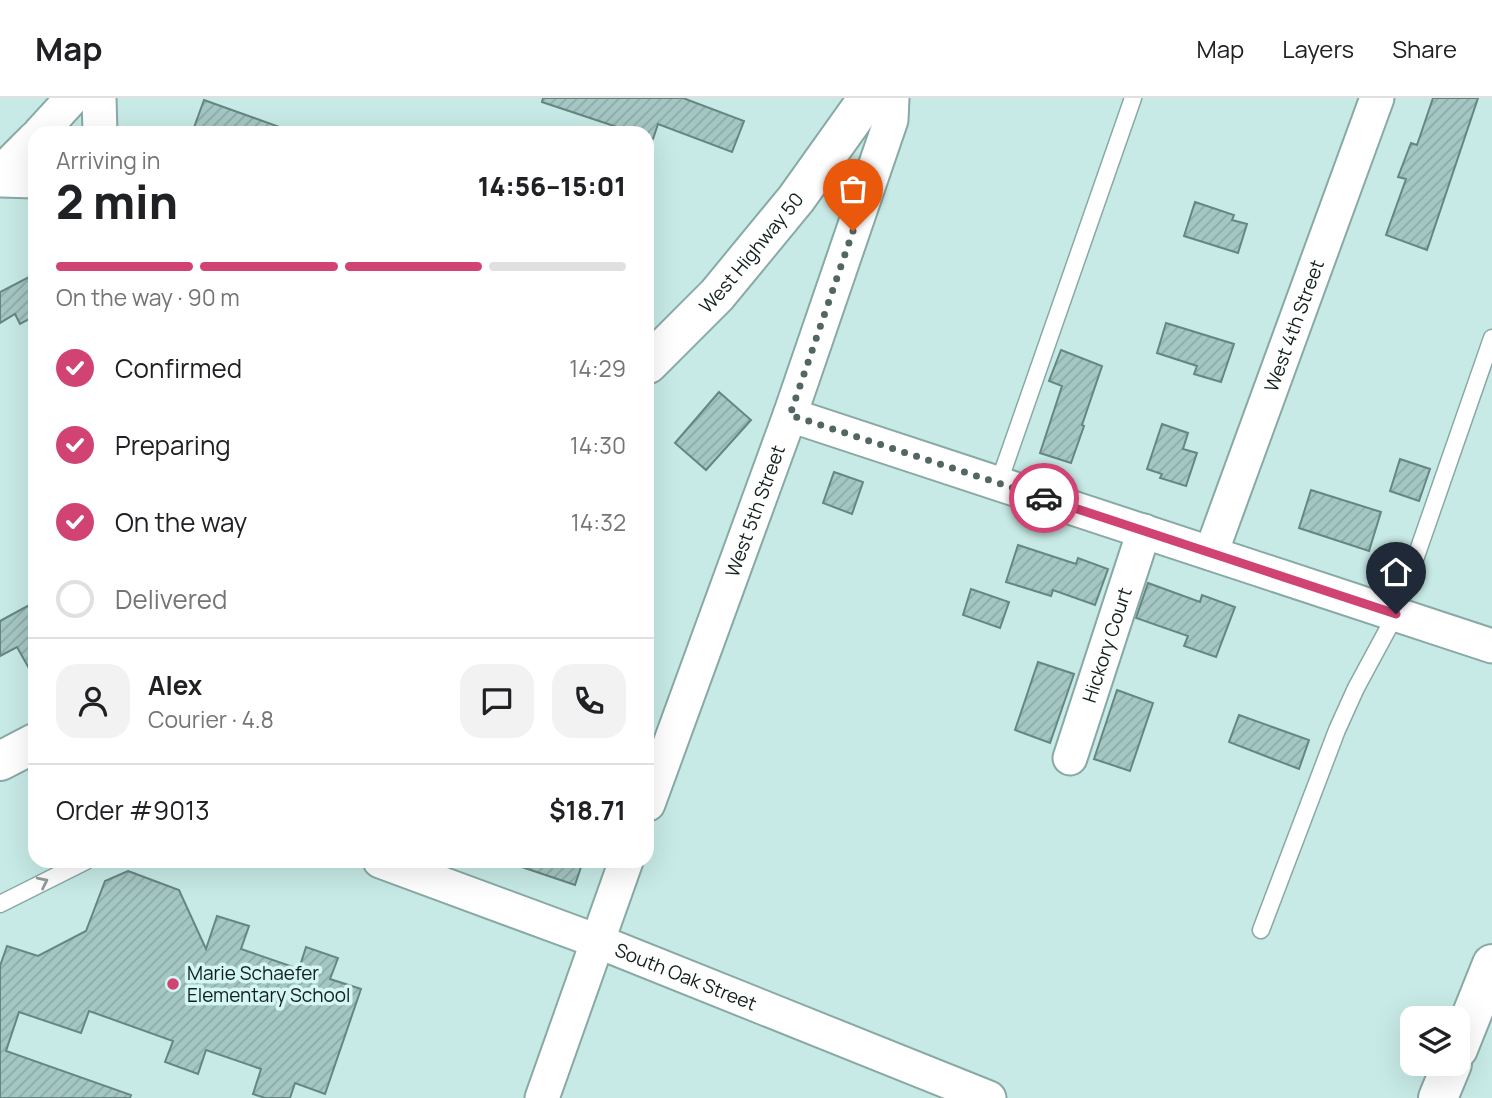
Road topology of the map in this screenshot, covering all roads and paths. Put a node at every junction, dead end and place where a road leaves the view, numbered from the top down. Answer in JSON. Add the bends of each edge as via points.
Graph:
{"nodes":[{"id":1,"x":72,"y":98,"type":"edge"},
{"id":2,"x":99,"y":98,"type":"edge"},
{"id":3,"x":868,"y":98,"type":"edge"},
{"id":4,"x":892,"y":98,"type":"edge"},
{"id":5,"x":1133,"y":98,"type":"edge"},
{"id":6,"x":1377,"y":98,"type":"edge"},
{"id":7,"x":46,"y":126,"type":"edge"},
{"id":8,"x":100,"y":126,"type":"edge"},
{"id":9,"x":28,"y":145,"type":"edge"},
{"id":10,"x":0,"y":173,"type":"edge"},
{"id":11,"x":0,"y":180,"type":"edge"},
{"id":12,"x":28,"y":181,"type":"edge"},
{"id":13,"x":1492,"y":338,"type":"edge"},
{"id":14,"x":654,"y":358,"type":"edge"},
{"id":15,"x":790,"y":415,"type":"junction"},
{"id":16,"x":999,"y":482,"type":"junction"},
{"id":17,"x":1144,"y":531,"type":"junction"},
{"id":18,"x":1211,"y":553,"type":"junction"},
{"id":19,"x":1396,"y":614,"type":"junction"},
{"id":20,"x":1492,"y":646,"type":"edge"},
{"id":21,"x":28,"y":747,"type":"edge"},
{"id":22,"x":1070,"y":758,"type":"dead end"},
{"id":23,"x":0,"y":761,"type":"edge"},
{"id":24,"x":654,"y":787,"type":"edge"},
{"id":25,"x":72,"y":868,"type":"edge"},
{"id":26,"x":399,"y":868,"type":"edge"},
{"id":27,"x":623,"y":868,"type":"edge"},
{"id":28,"x":0,"y":904,"type":"edge"},
{"id":29,"x":1261,"y":930,"type":"dead end"},
{"id":30,"x":597,"y":941,"type":"junction"},
{"id":31,"x":1492,"y":964,"type":"edge"},
{"id":32,"x":1470,"y":1019,"type":"edge"},
{"id":33,"x":1446,"y":1076,"type":"edge"},
{"id":34,"x":933,"y":1087,"type":"edge"},
{"id":35,"x":542,"y":1098,"type":"edge"},
{"id":36,"x":989,"y":1098,"type":"edge"},
{"id":37,"x":1438,"y":1098,"type":"edge"}],
"edges":[{"from":1,"to":7,"type":"street"},
{"from":2,"to":8,"type":"street"},
{"from":3,"to":14,"type":"main road","name":"West Highway 50","via":[[796,199],[717,295]]},
{"from":4,"to":15,"type":"street","name":"West 5th Street","via":[[891,120]]},
{"from":5,"to":16,"type":"lane"},
{"from":6,"to":18,"type":"street","name":"West 4th Street"},
{"from":9,"to":10,"type":"street"},
{"from":11,"to":12,"type":"street"},
{"from":13,"to":19,"type":"lane"},
{"from":15,"to":16,"type":"street"},
{"from":15,"to":24,"type":"street","name":"West 5th Street"},
{"from":16,"to":17,"type":"street"},
{"from":17,"to":18,"type":"street"},
{"from":17,"to":22,"type":"street","name":"Hickory Court"},
{"from":18,"to":19,"type":"street"},
{"from":19,"to":20,"type":"street"},
{"from":19,"to":29,"type":"lane","via":[[1337,730]]},
{"from":21,"to":23,"type":"main road"},
{"from":28,"to":25,"type":"lane","one_way":true},
{"from":26,"to":30,"type":"street","name":"South Oak Street"},
{"from":27,"to":30,"type":"street"},
{"from":30,"to":34,"type":"street","name":"South Oak Street"},
{"from":30,"to":35,"type":"street"},
{"from":31,"to":32,"type":"main road"},
{"from":33,"to":37,"type":"main road"},
{"from":34,"to":36,"type":"street","name":"South Oak Street"}]}
